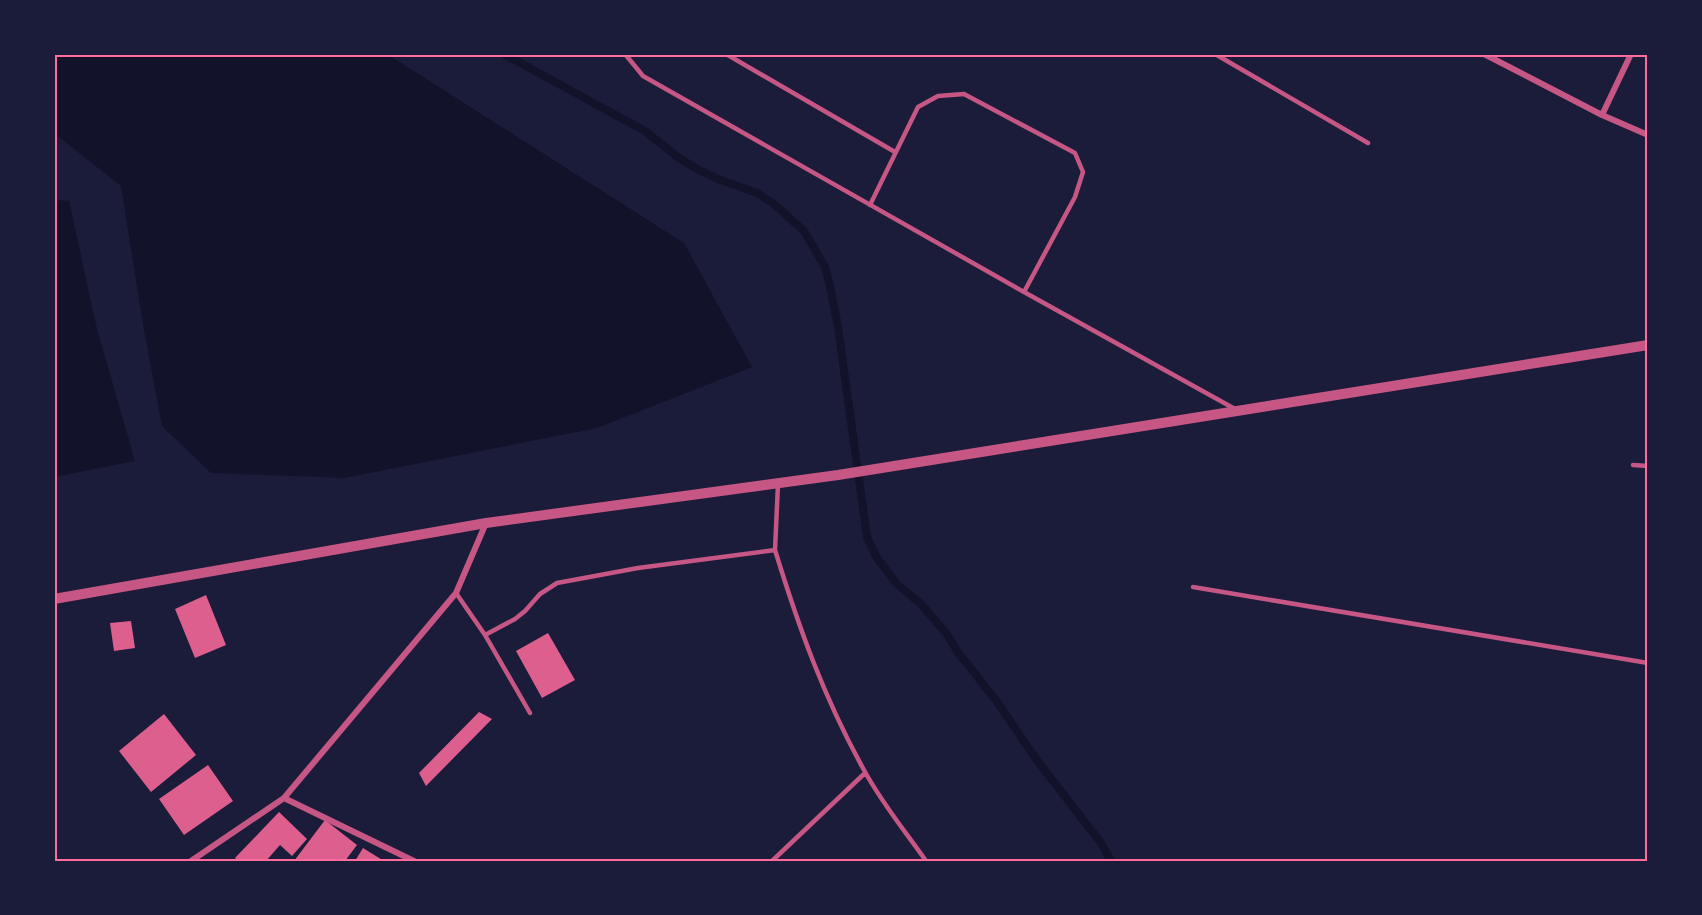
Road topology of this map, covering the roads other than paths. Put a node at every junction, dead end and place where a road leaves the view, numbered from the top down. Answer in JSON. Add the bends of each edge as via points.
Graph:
{"nodes":[{"id":1,"x":625,"y":54,"type":"edge"},
{"id":2,"x":726,"y":54,"type":"edge"},
{"id":3,"x":1215,"y":54,"type":"edge"},
{"id":4,"x":1484,"y":54,"type":"edge"},
{"id":5,"x":1631,"y":54,"type":"edge"},
{"id":6,"x":1602,"y":115,"type":"junction"},
{"id":7,"x":1648,"y":135,"type":"edge"},
{"id":8,"x":1368,"y":143,"type":"dead end"},
{"id":9,"x":895,"y":152,"type":"junction"},
{"id":10,"x":870,"y":206,"type":"junction"},
{"id":11,"x":1024,"y":292,"type":"junction"},
{"id":12,"x":1648,"y":345,"type":"edge"},
{"id":13,"x":1237,"y":410,"type":"junction"},
{"id":14,"x":1633,"y":465,"type":"dead end"},
{"id":15,"x":1648,"y":466,"type":"edge"},
{"id":16,"x":778,"y":483,"type":"junction"},
{"id":17,"x":486,"y":523,"type":"junction"},
{"id":18,"x":775,"y":550,"type":"junction"},
{"id":19,"x":1193,"y":587,"type":"dead end"},
{"id":20,"x":456,"y":593,"type":"junction"},
{"id":21,"x":54,"y":599,"type":"edge"},
{"id":22,"x":485,"y":634,"type":"junction"},
{"id":23,"x":1648,"y":663,"type":"edge"},
{"id":24,"x":530,"y":713,"type":"dead end"},
{"id":25,"x":865,"y":772,"type":"junction"},
{"id":26,"x":284,"y":798,"type":"junction"},
{"id":27,"x":191,"y":861,"type":"edge"},
{"id":28,"x":414,"y":861,"type":"edge"},
{"id":29,"x":771,"y":861,"type":"edge"},
{"id":30,"x":926,"y":861,"type":"edge"}],
"edges":[{"from":1,"to":10,"type":"lane","via":[[643,76]]},
{"from":2,"to":9,"type":"lane"},
{"from":3,"to":8,"type":"lane"},
{"from":4,"to":6,"type":"street"},
{"from":5,"to":6,"type":"street"},
{"from":6,"to":7,"type":"street"},
{"from":9,"to":10,"type":"lane"},
{"from":9,"to":11,"type":"lane","via":[[918,107],[938,96],[964,94],[1075,153],[1083,172],[1075,197]]},
{"from":10,"to":11,"type":"lane"},
{"from":11,"to":13,"type":"lane"},
{"from":12,"to":13,"type":"street"},
{"from":13,"to":16,"type":"street"},
{"from":14,"to":15,"type":"lane"},
{"from":16,"to":17,"type":"street"},
{"from":16,"to":18,"type":"lane"},
{"from":17,"to":20,"type":"street"},
{"from":17,"to":21,"type":"street"},
{"from":18,"to":22,"type":"lane","via":[[638,567],[557,583],[515,619]]},
{"from":18,"to":25,"type":"lane","via":[[823,691]]},
{"from":19,"to":23,"type":"lane"},
{"from":20,"to":22,"type":"lane"},
{"from":20,"to":26,"type":"street"},
{"from":22,"to":24,"type":"lane"},
{"from":25,"to":29,"type":"lane"},
{"from":25,"to":30,"type":"lane"},
{"from":26,"to":27,"type":"street"},
{"from":26,"to":28,"type":"street"}]}
